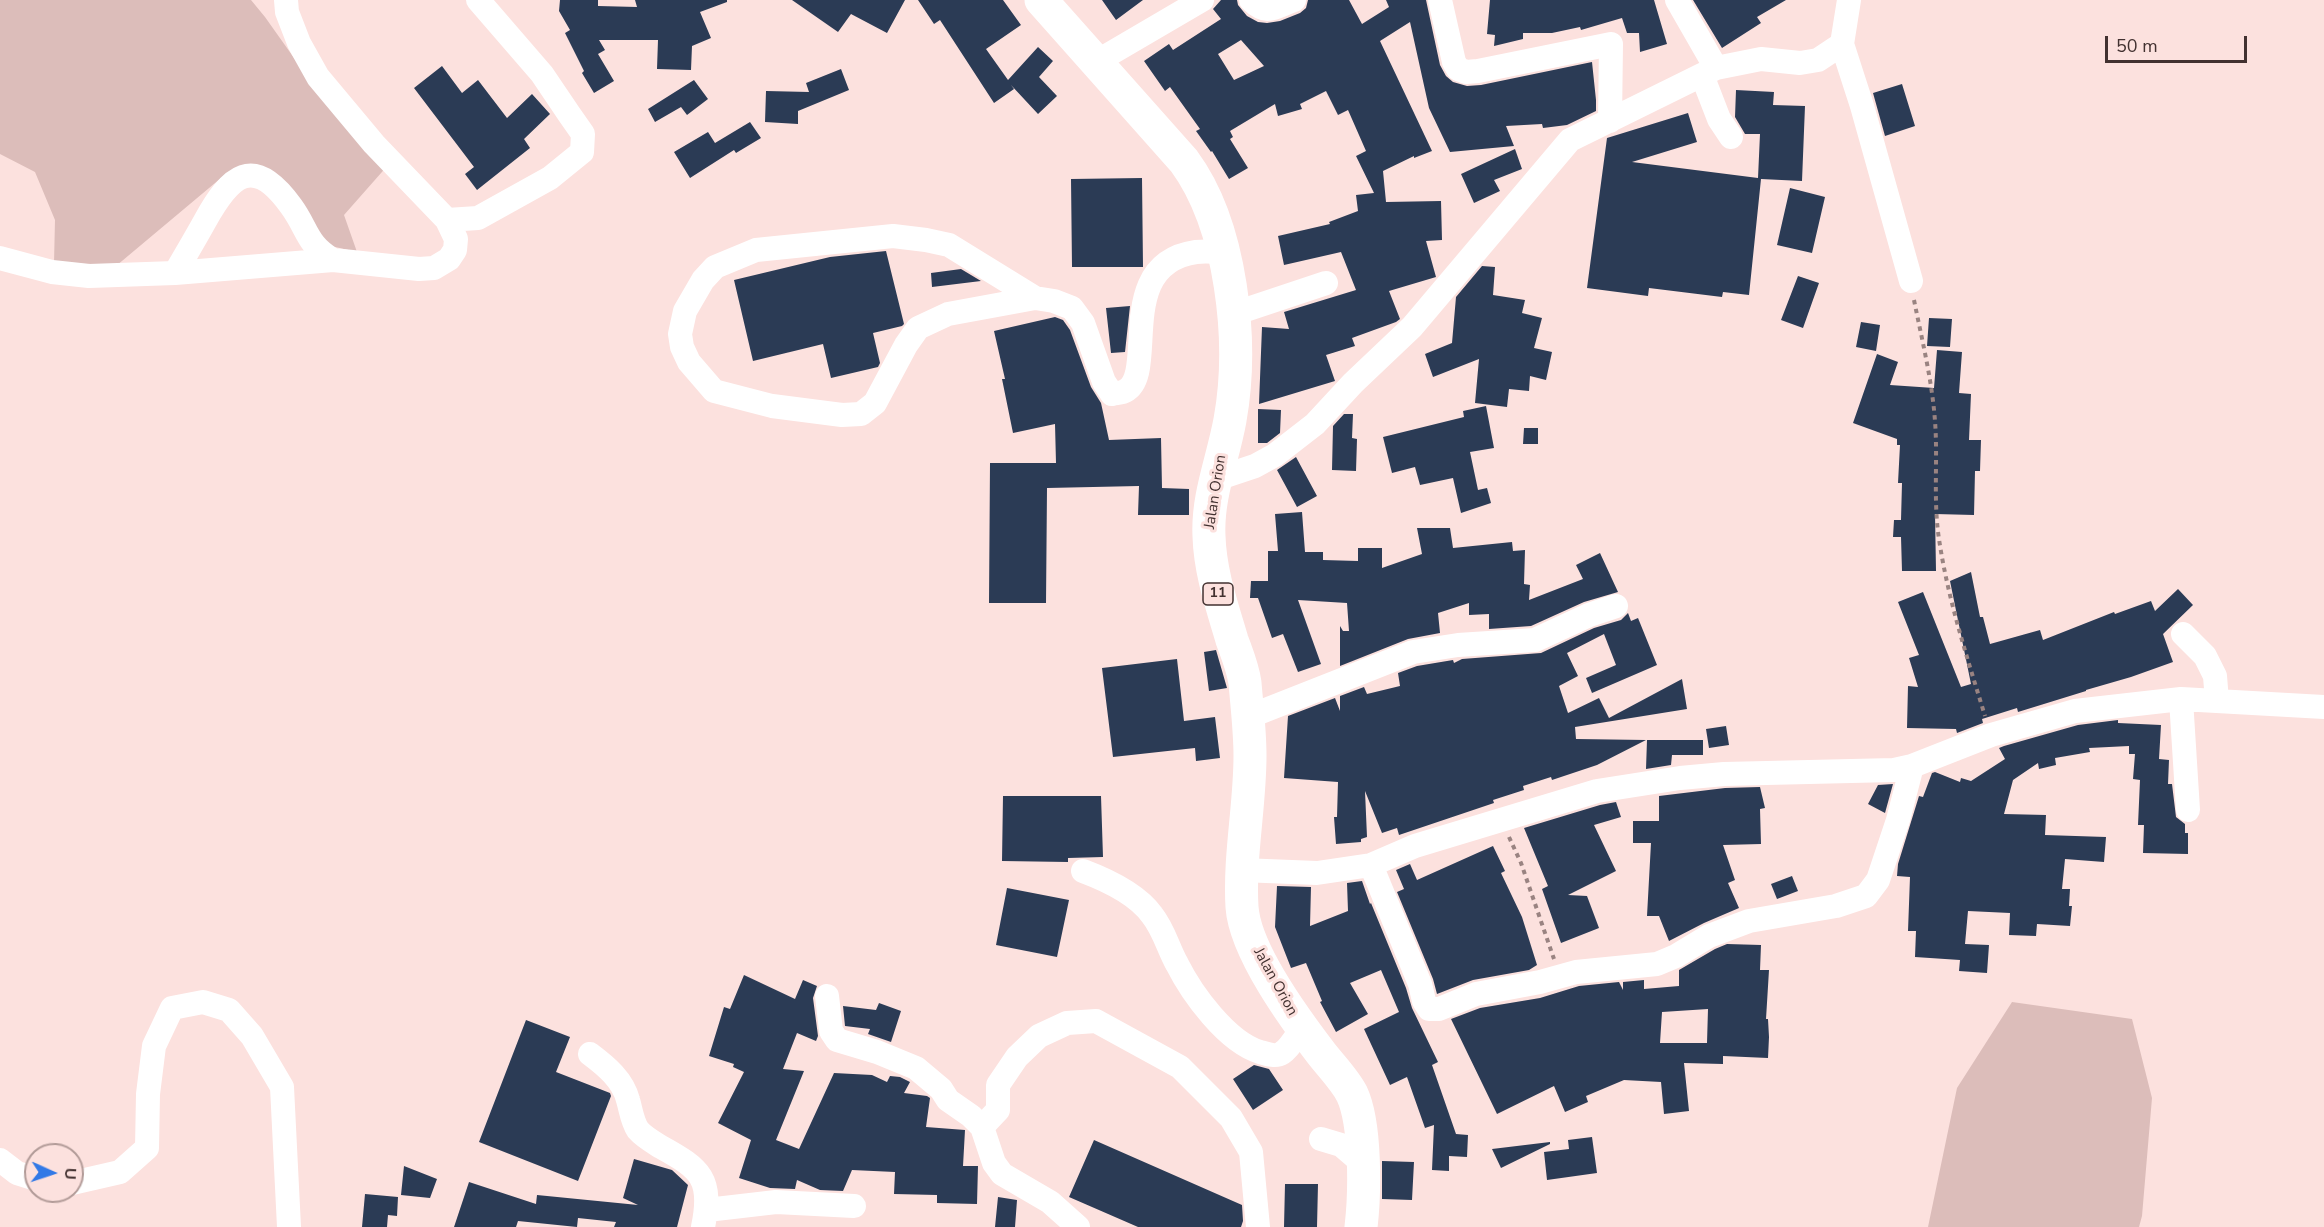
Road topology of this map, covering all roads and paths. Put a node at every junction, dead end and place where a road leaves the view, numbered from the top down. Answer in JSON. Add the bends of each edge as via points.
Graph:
{"nodes":[{"id":1,"x":478,"y":0,"type":"edge"},
{"id":2,"x":1041,"y":0,"type":"edge"},
{"id":3,"x":1202,"y":0,"type":"edge"},
{"id":4,"x":1251,"y":0,"type":"edge"},
{"id":5,"x":1294,"y":0,"type":"edge"},
{"id":6,"x":1440,"y":0,"type":"edge"},
{"id":7,"x":1677,"y":0,"type":"edge"},
{"id":8,"x":1850,"y":0,"type":"edge"},
{"id":9,"x":283,"y":4,"type":"edge"},
{"id":10,"x":1842,"y":45,"type":"junction"},
{"id":11,"x":1096,"y":62,"type":"junction"},
{"id":12,"x":1709,"y":72,"type":"junction"},
{"id":13,"x":1610,"y":120,"type":"junction"},
{"id":14,"x":1731,"y":137,"type":"dead end"},
{"id":15,"x":447,"y":220,"type":"junction"},
{"id":16,"x":1224,"y":252,"type":"junction"},
{"id":17,"x":0,"y":258,"type":"edge"},
{"id":18,"x":333,"y":260,"type":"junction"},
{"id":19,"x":175,"y":273,"type":"junction"},
{"id":20,"x":1911,"y":281,"type":"joint"},
{"id":21,"x":1326,"y":283,"type":"dead end"},
{"id":22,"x":1035,"y":298,"type":"junction"},
{"id":23,"x":1233,"y":314,"type":"junction"},
{"id":24,"x":1216,"y":479,"type":"junction"},
{"id":25,"x":1616,"y":606,"type":"dead end"},
{"id":26,"x":2183,"y":634,"type":"dead end"},
{"id":27,"x":2181,"y":699,"type":"junction"},
{"id":28,"x":2217,"y":701,"type":"junction"},
{"id":29,"x":2324,"y":707,"type":"edge"},
{"id":30,"x":1248,"y":717,"type":"junction"},
{"id":31,"x":1991,"y":735,"type":"junction"},
{"id":32,"x":1903,"y":768,"type":"junction"},
{"id":33,"x":2188,"y":810,"type":"dead end"},
{"id":34,"x":1502,"y":819,"type":"junction"},
{"id":35,"x":1371,"y":865,"type":"junction"},
{"id":36,"x":1241,"y":870,"type":"junction"},
{"id":37,"x":1083,"y":871,"type":"dead end"},
{"id":38,"x":1561,"y":976,"type":"junction"},
{"id":39,"x":827,"y":996,"type":"dead end"},
{"id":40,"x":1302,"y":1028,"type":"junction"},
{"id":41,"x":590,"y":1054,"type":"dead end"},
{"id":42,"x":982,"y":1128,"type":"junction"},
{"id":43,"x":1322,"y":1139,"type":"dead end"},
{"id":44,"x":0,"y":1160,"type":"edge"},
{"id":45,"x":1362,"y":1163,"type":"junction"},
{"id":46,"x":24,"y":1175,"type":"edge"},
{"id":47,"x":84,"y":1180,"type":"edge"},
{"id":48,"x":854,"y":1206,"type":"dead end"},
{"id":49,"x":705,"y":1219,"type":"edge"},
{"id":50,"x":289,"y":1227,"type":"edge"},
{"id":51,"x":1078,"y":1227,"type":"edge"},
{"id":52,"x":1258,"y":1227,"type":"edge"},
{"id":53,"x":1361,"y":1227,"type":"edge"}],
"edges":[{"from":1,"to":15,"type":"street","via":[[542,74],[583,134],[582,152],[550,178],[478,218]]},
{"from":2,"to":11,"type":"highway","name":"Jalan Orion","number":"11"},
{"from":3,"to":11,"type":"street"},
{"from":4,"to":5,"type":"street","via":[[1267,10]]},
{"from":6,"to":13,"type":"street","via":[[1454,62],[1466,72],[1611,44]]},
{"from":7,"to":12,"type":"street"},
{"from":8,"to":10,"type":"street"},
{"from":9,"to":15,"type":"street","via":[[318,77],[374,144]]},
{"from":10,"to":12,"type":"street","via":[[1818,60],[1800,63],[1761,59]]},
{"from":10,"to":20,"type":"street"},
{"from":11,"to":16,"type":"highway","name":"Jalan Orion","number":"11","via":[[1191,170],[1220,232]]},
{"from":12,"to":13,"type":"street"},
{"from":12,"to":14,"type":"street","via":[[1719,119]]},
{"from":13,"to":24,"type":"street","via":[[1564,146],[1412,327],[1315,424],[1275,455]]},
{"from":15,"to":18,"type":"street","via":[[456,239],[455,250],[434,268]]},
{"from":16,"to":22,"type":"street","via":[[1196,252],[1160,269],[1147,293],[1139,331],[1139,372],[1126,391],[1112,394],[1104,382],[1083,323],[1072,308]]},
{"from":16,"to":23,"type":"highway","name":"Jalan Orion","number":"11"},
{"from":17,"to":19,"type":"street","via":[[52,272],[89,276]]},
{"from":18,"to":19,"type":"street"},
{"from":18,"to":19,"type":"street","via":[[318,251],[292,207],[266,180],[241,177],[218,197]]},
{"from":20,"to":31,"type":"path","via":[[1935,421],[1938,538],[1951,606]]},
{"from":21,"to":23,"type":"street"},
{"from":22,"to":22,"type":"street","via":[[949,245],[893,236],[756,250],[715,267],[690,303],[680,334],[689,362],[714,391],[772,406],[861,414],[875,403],[918,328],[948,314]]},
{"from":23,"to":24,"type":"highway","name":"Jalan Orion","number":"11","via":[[1230,420]]},
{"from":24,"to":30,"type":"highway","name":"Jalan Orion","number":"11","via":[[1209,536],[1215,583],[1244,678]]},
{"from":25,"to":30,"type":"street","via":[[1535,640],[1413,652]]},
{"from":26,"to":28,"type":"street","via":[[2205,656],[2215,676]]},
{"from":27,"to":28,"type":"street"},
{"from":27,"to":31,"type":"street","via":[[2075,711]]},
{"from":27,"to":33,"type":"street"},
{"from":28,"to":29,"type":"street"},
{"from":30,"to":36,"type":"highway","name":"Jalan Orion","number":"11","via":[[1250,756]]},
{"from":31,"to":32,"type":"street"},
{"from":32,"to":34,"type":"street","via":[[1680,778],[1597,791]]},
{"from":32,"to":38,"type":"street","via":[[1898,820],[1878,880],[1866,896],[1836,906],[1749,921],[1709,936],[1657,964]]},
{"from":34,"to":35,"type":"street","via":[[1415,846]]},
{"from":34,"to":38,"type":"path"},
{"from":35,"to":36,"type":"street","via":[[1317,873]]},
{"from":35,"to":38,"type":"street","via":[[1429,1009],[1439,1009],[1476,994]]},
{"from":36,"to":40,"type":"highway","name":"Jalan Orion","number":"11","via":[[1242,910],[1250,936],[1288,1010]]},
{"from":37,"to":40,"type":"street","via":[[1142,903],[1162,931],[1193,990],[1224,1029],[1248,1047],[1275,1056],[1281,1054]]},
{"from":39,"to":42,"type":"street","via":[[831,1031],[837,1040],[916,1068]]},
{"from":40,"to":45,"type":"highway","name":"Jalan Orion","number":"11","via":[[1351,1092],[1362,1125]]},
{"from":41,"to":49,"type":"street","via":[[620,1082],[640,1133],[699,1172],[705,1189]]},
{"from":42,"to":51,"type":"street","via":[[1002,1174],[1050,1202]]},
{"from":42,"to":52,"type":"street","via":[[998,1110],[998,1085],[1017,1057],[1039,1036],[1067,1023],[1096,1021],[1180,1067],[1231,1118],[1251,1152]]},
{"from":43,"to":45,"type":"street","via":[[1341,1145]]},
{"from":44,"to":46,"type":"street"},
{"from":45,"to":53,"type":"highway","name":"Jalan Orion","number":"11"},
{"from":47,"to":50,"type":"street","via":[[120,1172],[147,1148],[154,1046],[172,1008],[203,1002],[229,1010],[252,1036],[282,1087]]},
{"from":48,"to":49,"type":"street","via":[[776,1202]]}]}
